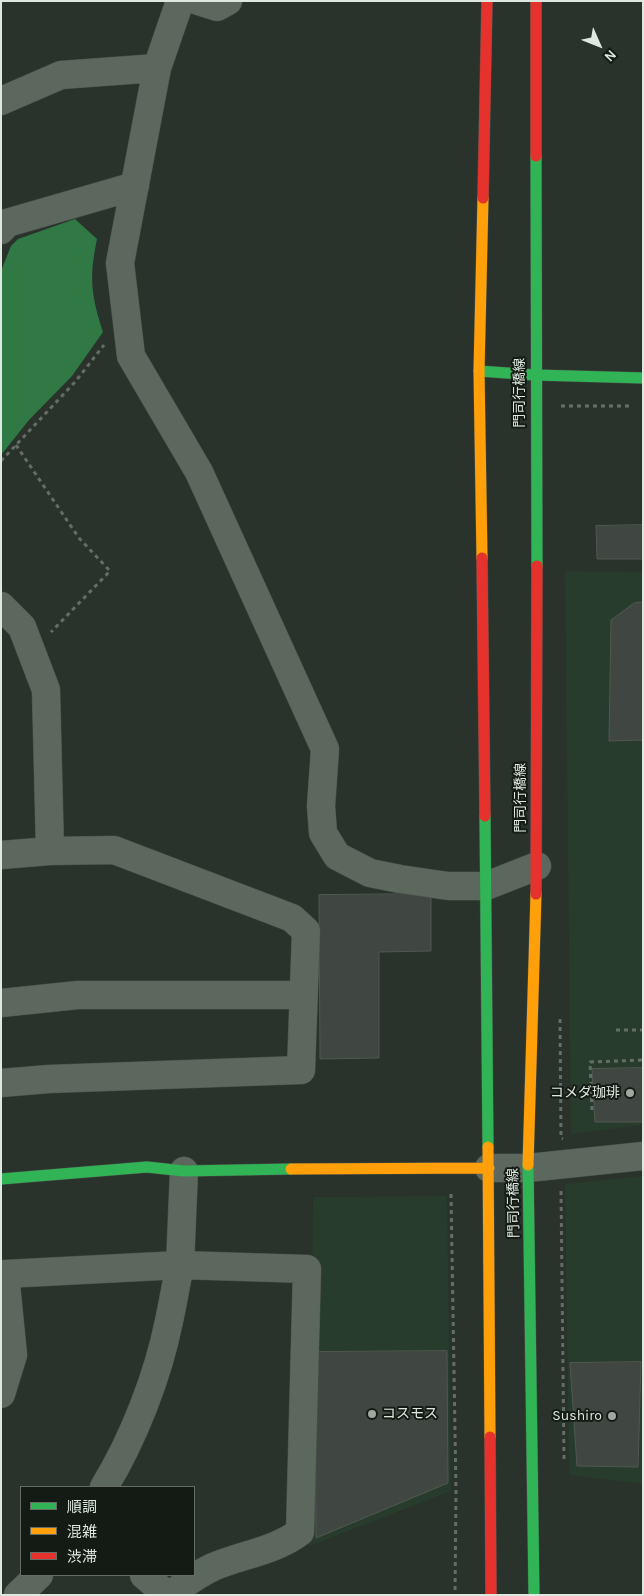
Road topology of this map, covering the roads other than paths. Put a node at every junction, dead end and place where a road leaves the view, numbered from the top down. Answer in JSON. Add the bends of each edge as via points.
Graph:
{"nodes":[{"id":1,"x":180,"y":1,"type":"edge"},
{"id":2,"x":198,"y":1,"type":"edge"},
{"id":3,"x":228,"y":1,"type":"edge"},
{"id":4,"x":487,"y":1,"type":"edge"},
{"id":5,"x":536,"y":1,"type":"edge"},
{"id":6,"x":157,"y":68,"type":"junction"},
{"id":7,"x":1,"y":101,"type":"edge"},
{"id":8,"x":135,"y":186,"type":"junction"},
{"id":9,"x":1,"y":230,"type":"edge"},
{"id":10,"x":479,"y":371,"type":"junction"},
{"id":11,"x":535,"y":375,"type":"junction"},
{"id":12,"x":643,"y":378,"type":"edge"},
{"id":13,"x":1,"y":606,"type":"edge"},
{"id":14,"x":50,"y":851,"type":"junction"},
{"id":15,"x":1,"y":855,"type":"edge"},
{"id":16,"x":537,"y":866,"type":"junction"},
{"id":17,"x":486,"y":886,"type":"junction"},
{"id":18,"x":303,"y":996,"type":"junction"},
{"id":19,"x":1,"y":1003,"type":"edge"},
{"id":20,"x":1,"y":1083,"type":"edge"},
{"id":21,"x":643,"y":1156,"type":"edge"},
{"id":22,"x":489,"y":1168,"type":"junction"},
{"id":23,"x":528,"y":1168,"type":"junction"},
{"id":24,"x":184,"y":1171,"type":"junction"},
{"id":25,"x":1,"y":1179,"type":"edge"},
{"id":26,"x":180,"y":1265,"type":"junction"},
{"id":27,"x":3,"y":1275,"type":"edge"},
{"id":28,"x":1,"y":1394,"type":"edge"},
{"id":29,"x":105,"y":1486,"type":"edge"},
{"id":30,"x":38,"y":1576,"type":"edge"},
{"id":31,"x":145,"y":1576,"type":"edge"},
{"id":32,"x":18,"y":1595,"type":"edge"},
{"id":33,"x":167,"y":1595,"type":"edge"},
{"id":34,"x":171,"y":1595,"type":"edge"},
{"id":35,"x":491,"y":1595,"type":"edge"},
{"id":36,"x":534,"y":1595,"type":"edge"}],
"edges":[{"from":1,"to":6,"type":"street"},
{"from":2,"to":3,"type":"street","via":[[217,7]]},
{"from":4,"to":10,"type":"main road","name":"門司行橋線"},
{"from":5,"to":11,"type":"main road","name":"門司行橋線"},
{"from":6,"to":7,"type":"street","via":[[61,75]]},
{"from":6,"to":8,"type":"street"},
{"from":8,"to":9,"type":"street","via":[[7,223]]},
{"from":8,"to":17,"type":"street","via":[[120,263],[131,356],[200,472],[325,749],[321,806],[323,833],[337,856],[370,872],[448,886]]},
{"from":10,"to":11,"type":"main road"},
{"from":10,"to":17,"type":"main road","name":"門司行橋線"},
{"from":11,"to":12,"type":"main road"},
{"from":11,"to":16,"type":"main road","name":"門司行橋線"},
{"from":13,"to":14,"type":"street","via":[[22,627],[46,690]]},
{"from":14,"to":15,"type":"street"},
{"from":14,"to":18,"type":"street","via":[[114,850],[292,918],[306,931]]},
{"from":16,"to":17,"type":"street"},
{"from":16,"to":23,"type":"main road","name":"門司行橋線"},
{"from":17,"to":22,"type":"main road","name":"門司行橋線"},
{"from":18,"to":19,"type":"street","via":[[78,995]]},
{"from":18,"to":20,"type":"street","via":[[301,1070]]},
{"from":21,"to":23,"type":"street"},
{"from":22,"to":23,"type":"street"},
{"from":22,"to":24,"type":"main road"},
{"from":22,"to":35,"type":"main road","name":"門司行橋線"},
{"from":23,"to":36,"type":"main road","name":"門司行橋線"},
{"from":24,"to":25,"type":"main road","via":[[147,1168]]},
{"from":24,"to":26,"type":"street"},
{"from":26,"to":27,"type":"street"},
{"from":26,"to":29,"type":"street","via":[[169,1322],[154,1374],[138,1420]]},
{"from":26,"to":34,"type":"street","via":[[307,1269],[300,1532],[289,1541],[214,1567],[189,1580]]},
{"from":27,"to":28,"type":"street","via":[[13,1355]]},
{"from":30,"to":32,"type":"street"},
{"from":31,"to":33,"type":"street"}]}
